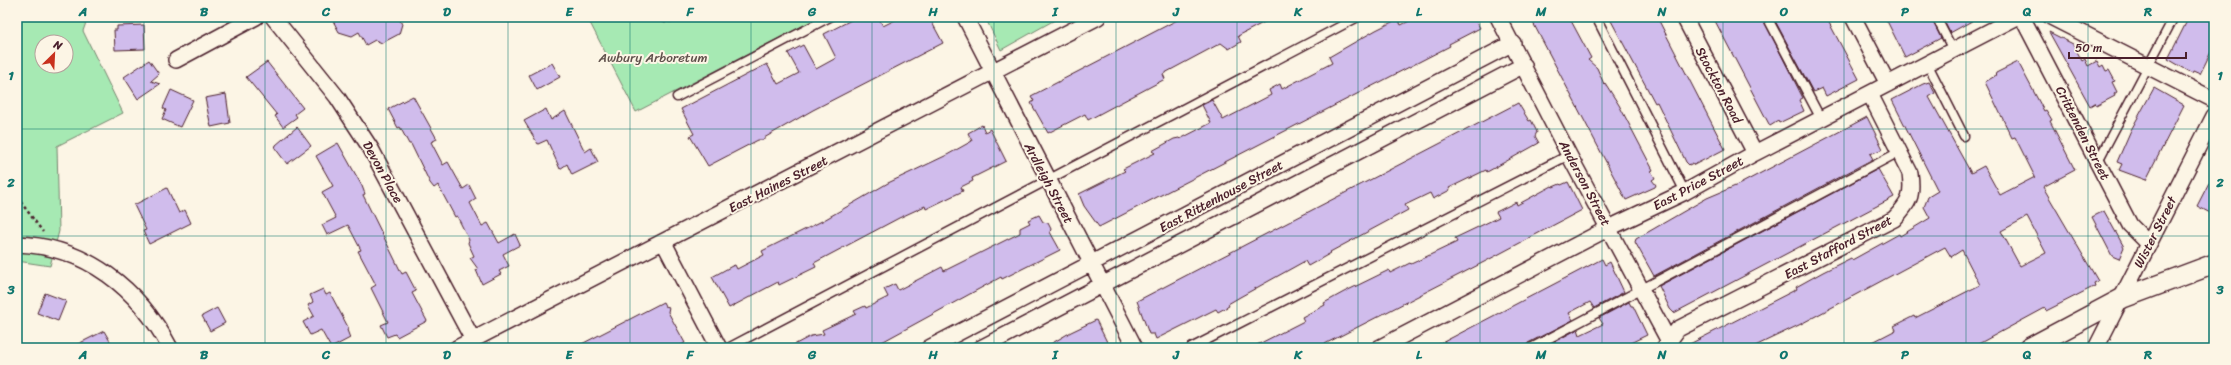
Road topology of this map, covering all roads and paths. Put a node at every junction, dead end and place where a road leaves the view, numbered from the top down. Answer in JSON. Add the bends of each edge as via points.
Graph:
{"nodes":[{"id":1,"x":256,"y":17,"type":"edge"},
{"id":2,"x":273,"y":17,"type":"edge"},
{"id":3,"x":652,"y":17,"type":"edge"},
{"id":4,"x":701,"y":17,"type":"edge"},
{"id":5,"x":830,"y":17,"type":"edge"},
{"id":6,"x":965,"y":17,"type":"edge"},
{"id":7,"x":1098,"y":17,"type":"edge"},
{"id":8,"x":1358,"y":17,"type":"edge"},
{"id":9,"x":1498,"y":17,"type":"edge"},
{"id":10,"x":1596,"y":17,"type":"edge"},
{"id":11,"x":1684,"y":17,"type":"edge"},
{"id":12,"x":1768,"y":17,"type":"edge"},
{"id":13,"x":1853,"y":17,"type":"edge"},
{"id":14,"x":1936,"y":17,"type":"edge"},
{"id":15,"x":2016,"y":17,"type":"edge"},
{"id":16,"x":2022,"y":17,"type":"edge"},
{"id":17,"x":2051,"y":17,"type":"edge"},
{"id":18,"x":2174,"y":17,"type":"edge"},
{"id":19,"x":1513,"y":43,"type":"junction"},
{"id":20,"x":1953,"y":50,"type":"junction"},
{"id":21,"x":176,"y":60,"type":"dead end"},
{"id":22,"x":1927,"y":63,"type":"junction"},
{"id":23,"x":1524,"y":65,"type":"junction"},
{"id":24,"x":2148,"y":66,"type":"junction"},
{"id":25,"x":992,"y":73,"type":"junction"},
{"id":26,"x":1888,"y":84,"type":"junction"},
{"id":27,"x":1870,"y":94,"type":"junction"},
{"id":28,"x":677,"y":97,"type":"dead end"},
{"id":29,"x":2214,"y":100,"type":"edge"},
{"id":30,"x":2214,"y":116,"type":"edge"},
{"id":31,"x":1821,"y":119,"type":"junction"},
{"id":32,"x":1964,"y":136,"type":"dead end"},
{"id":33,"x":1755,"y":152,"type":"junction"},
{"id":34,"x":1899,"y":152,"type":"junction"},
{"id":35,"x":1569,"y":155,"type":"junction"},
{"id":36,"x":2098,"y":161,"type":"junction"},
{"id":37,"x":1049,"y":181,"type":"junction"},
{"id":38,"x":1685,"y":192,"type":"junction"},
{"id":39,"x":17,"y":197,"type":"edge"},
{"id":40,"x":1609,"y":228,"type":"junction"},
{"id":41,"x":664,"y":243,"type":"junction"},
{"id":42,"x":17,"y":244,"type":"edge"},
{"id":43,"x":2149,"y":244,"type":"junction"},
{"id":44,"x":52,"y":248,"type":"junction"},
{"id":45,"x":1091,"y":263,"type":"junction"},
{"id":46,"x":2214,"y":264,"type":"edge"},
{"id":47,"x":1103,"y":285,"type":"junction"},
{"id":48,"x":1641,"y":290,"type":"junction"},
{"id":49,"x":2122,"y":298,"type":"junction"},
{"id":50,"x":473,"y":340,"type":"junction"},
{"id":51,"x":1668,"y":346,"type":"edge"},
{"id":52,"x":170,"y":348,"type":"edge"},
{"id":53,"x":457,"y":348,"type":"edge"},
{"id":54,"x":719,"y":348,"type":"edge"},
{"id":55,"x":728,"y":348,"type":"edge"},
{"id":56,"x":929,"y":348,"type":"edge"},
{"id":57,"x":981,"y":348,"type":"edge"},
{"id":58,"x":1134,"y":348,"type":"edge"},
{"id":59,"x":1191,"y":348,"type":"edge"},
{"id":60,"x":1379,"y":348,"type":"edge"},
{"id":61,"x":1531,"y":348,"type":"edge"},
{"id":62,"x":2029,"y":348,"type":"edge"},
{"id":63,"x":2096,"y":348,"type":"edge"}],
"edges":[{"from":1,"to":21,"type":"street"},
{"from":2,"to":50,"type":"street","name":"Devon Place","via":[[336,97],[371,149]]},
{"from":3,"to":4,"type":"path","via":[[665,22]]},
{"from":5,"to":28,"type":"lane"},
{"from":6,"to":25,"type":"street","name":"Ardleigh Street"},
{"from":7,"to":25,"type":"street","name":"East Haines Street"},
{"from":8,"to":37,"type":"lane"},
{"from":9,"to":19,"type":"street","name":"Anderson Street"},
{"from":10,"to":38,"type":"lane"},
{"from":11,"to":33,"type":"street","name":"Stockton Road"},
{"from":12,"to":31,"type":"lane"},
{"from":13,"to":26,"type":"street"},
{"from":14,"to":20,"type":"lane"},
{"from":15,"to":20,"type":"street","name":"East Price Street"},
{"from":16,"to":36,"type":"street","name":"Crittenden Street"},
{"from":17,"to":24,"type":"street"},
{"from":18,"to":24,"type":"lane"},
{"from":19,"to":23,"type":"street","name":"Anderson Street"},
{"from":19,"to":45,"type":"street","name":"East Rittenhouse Street"},
{"from":20,"to":22,"type":"street","name":"East Price Street"},
{"from":22,"to":26,"type":"street","name":"East Price Street"},
{"from":22,"to":32,"type":"lane"},
{"from":23,"to":35,"type":"street","name":"Anderson Street"},
{"from":23,"to":47,"type":"street","name":"East Rittenhouse Street"},
{"from":24,"to":29,"type":"street"},
{"from":24,"to":36,"type":"lane"},
{"from":25,"to":37,"type":"street","name":"Ardleigh Street"},
{"from":25,"to":41,"type":"street","name":"East Haines Street"},
{"from":26,"to":27,"type":"street","name":"East Price Street"},
{"from":27,"to":31,"type":"street","name":"East Price Street"},
{"from":27,"to":34,"type":"street","name":"East Stafford Street"},
{"from":30,"to":43,"type":"street","name":"Wister Street"},
{"from":31,"to":33,"type":"street","name":"East Price Street"},
{"from":33,"to":38,"type":"street","name":"East Price Street"},
{"from":34,"to":48,"type":"lane"},
{"from":34,"to":51,"type":"street","name":"East Stafford Street","via":[[1910,173],[1912,187],[1906,206],[1894,219],[1678,330]]},
{"from":35,"to":40,"type":"street","name":"Anderson Street"},
{"from":35,"to":59,"type":"lane"},
{"from":36,"to":43,"type":"street","name":"Crittenden Street","via":[[2130,225]]},
{"from":37,"to":45,"type":"street","name":"Ardleigh Street"},
{"from":37,"to":55,"type":"lane"},
{"from":38,"to":40,"type":"street","name":"East Price Street"},
{"from":39,"to":44,"type":"path"},
{"from":40,"to":48,"type":"street","name":"Anderson Street"},
{"from":40,"to":60,"type":"street","name":"East Price Street"},
{"from":41,"to":50,"type":"street","name":"East Haines Street"},
{"from":41,"to":54,"type":"street"},
{"from":42,"to":44,"type":"street"},
{"from":43,"to":49,"type":"street","name":"Wister Street"},
{"from":44,"to":52,"type":"street","via":[[101,269],[134,296],[156,323]]},
{"from":45,"to":47,"type":"street","name":"Ardleigh Street"},
{"from":45,"to":56,"type":"street","name":"East Rittenhouse Street"},
{"from":46,"to":49,"type":"street"},
{"from":47,"to":57,"type":"street","name":"East Rittenhouse Street"},
{"from":47,"to":58,"type":"street","name":"Ardleigh Street"},
{"from":48,"to":51,"type":"street","name":"Anderson Street"},
{"from":48,"to":61,"type":"lane"},
{"from":49,"to":62,"type":"street"},
{"from":49,"to":63,"type":"street","name":"Wister Street"},
{"from":50,"to":53,"type":"street","name":"East Haines Street"}]}
